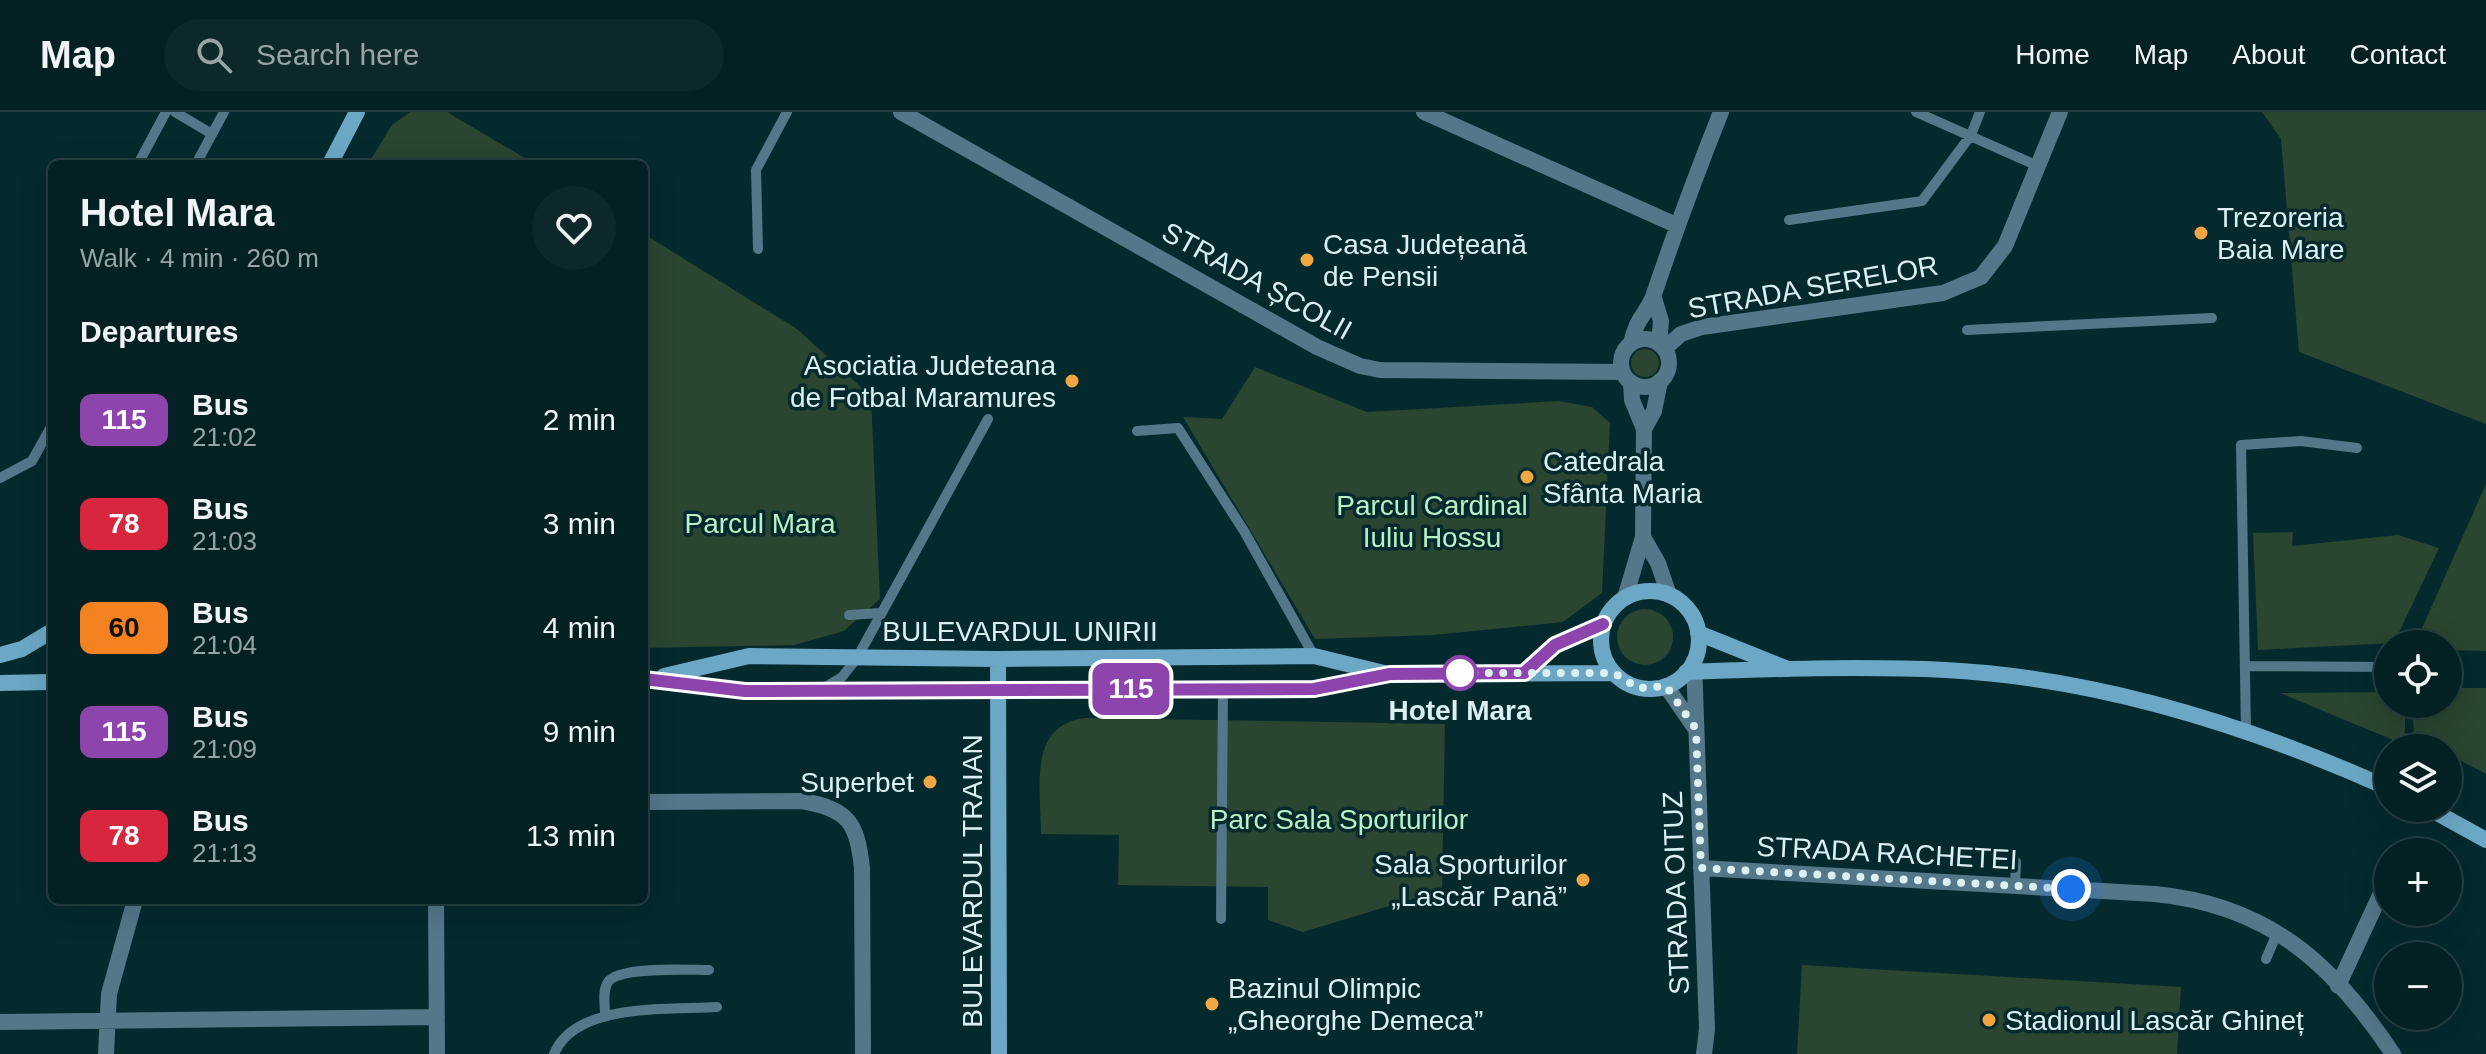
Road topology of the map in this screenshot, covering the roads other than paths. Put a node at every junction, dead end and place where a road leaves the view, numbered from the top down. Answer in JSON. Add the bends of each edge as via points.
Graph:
{"nodes":[{"id":1,"x":166,"y":112,"type":"edge"},
{"id":2,"x":175,"y":112,"type":"edge"},
{"id":3,"x":224,"y":112,"type":"edge"},
{"id":4,"x":357,"y":112,"type":"edge"},
{"id":5,"x":787,"y":112,"type":"edge"},
{"id":6,"x":901,"y":112,"type":"edge"},
{"id":7,"x":1424,"y":112,"type":"edge"},
{"id":8,"x":1721,"y":112,"type":"edge"},
{"id":9,"x":1916,"y":112,"type":"edge"},
{"id":10,"x":1980,"y":112,"type":"edge"},
{"id":11,"x":2060,"y":112,"type":"edge"},
{"id":12,"x":212,"y":134,"type":"junction"},
{"id":13,"x":1971,"y":135,"type":"junction"},
{"id":14,"x":140,"y":160,"type":"edge"},
{"id":15,"x":198,"y":160,"type":"edge"},
{"id":16,"x":332,"y":160,"type":"edge"},
{"id":17,"x":2038,"y":166,"type":"junction"},
{"id":18,"x":1789,"y":220,"type":"dead end"},
{"id":19,"x":1676,"y":225,"type":"junction"},
{"id":20,"x":758,"y":249,"type":"dead end"},
{"id":21,"x":1654,"y":298,"type":"junction"},
{"id":22,"x":2212,"y":318,"type":"dead end"},
{"id":23,"x":1967,"y":330,"type":"dead end"},
{"id":24,"x":1631,"y":344,"type":"junction"},
{"id":25,"x":1662,"y":347,"type":"junction"},
{"id":26,"x":1627,"y":377,"type":"junction"},
{"id":27,"x":1660,"y":381,"type":"junction"},
{"id":28,"x":988,"y":419,"type":"dead end"},
{"id":29,"x":1644,"y":429,"type":"junction"},
{"id":30,"x":1137,"y":431,"type":"dead end"},
{"id":31,"x":48,"y":432,"type":"edge"},
{"id":32,"x":2357,"y":448,"type":"dead end"},
{"id":33,"x":0,"y":478,"type":"edge"},
{"id":34,"x":1643,"y":537,"type":"junction"},
{"id":35,"x":1669,"y":595,"type":"junction"},
{"id":36,"x":1625,"y":598,"type":"junction"},
{"id":37,"x":880,"y":613,"type":"junction"},
{"id":38,"x":849,"y":615,"type":"dead end"},
{"id":39,"x":1603,"y":624,"type":"junction"},
{"id":40,"x":48,"y":633,"type":"edge"},
{"id":41,"x":1698,"y":633,"type":"junction"},
{"id":42,"x":0,"y":655,"type":"edge"},
{"id":43,"x":1314,"y":656,"type":"junction"},
{"id":44,"x":857,"y":658,"type":"junction"},
{"id":45,"x":998,"y":659,"type":"junction"},
{"id":46,"x":2247,"y":666,"type":"junction"},
{"id":47,"x":2374,"y":667,"type":"edge"},
{"id":48,"x":1691,"y":668,"type":"junction"},
{"id":49,"x":1793,"y":671,"type":"junction"},
{"id":50,"x":1524,"y":673,"type":"junction"},
{"id":51,"x":1614,"y":673,"type":"junction"},
{"id":52,"x":1390,"y":674,"type":"junction"},
{"id":53,"x":648,"y":679,"type":"edge"},
{"id":54,"x":48,"y":682,"type":"edge"},
{"id":55,"x":0,"y":683,"type":"edge"},
{"id":56,"x":1666,"y":686,"type":"junction"},
{"id":57,"x":998,"y":689,"type":"junction"},
{"id":58,"x":822,"y":690,"type":"junction"},
{"id":59,"x":1223,"y":690,"type":"junction"},
{"id":60,"x":1696,"y":729,"type":"junction"},
{"id":61,"x":2246,"y":731,"type":"junction"},
{"id":62,"x":2374,"y":782,"type":"edge"},
{"id":63,"x":648,"y":802,"type":"edge"},
{"id":64,"x":2453,"y":822,"type":"edge"},
{"id":65,"x":2486,"y":840,"type":"edge"},
{"id":66,"x":2016,"y":862,"type":"dead end"},
{"id":67,"x":1701,"y":868,"type":"junction"},
{"id":68,"x":2015,"y":886,"type":"junction"},
{"id":69,"x":134,"y":904,"type":"edge"},
{"id":70,"x":436,"y":904,"type":"edge"},
{"id":71,"x":2374,"y":908,"type":"edge"},
{"id":72,"x":1221,"y":919,"type":"dead end"},
{"id":73,"x":2278,"y":931,"type":"junction"},
{"id":74,"x":2266,"y":959,"type":"dead end"},
{"id":75,"x":709,"y":970,"type":"dead end"},
{"id":76,"x":2338,"y":986,"type":"junction"},
{"id":77,"x":717,"y":1007,"type":"dead end"},
{"id":78,"x":605,"y":1014,"type":"junction"},
{"id":79,"x":437,"y":1017,"type":"junction"},
{"id":80,"x":106,"y":1021,"type":"junction"},
{"id":81,"x":0,"y":1022,"type":"edge"},
{"id":82,"x":106,"y":1054,"type":"edge"},
{"id":83,"x":437,"y":1054,"type":"edge"},
{"id":84,"x":554,"y":1054,"type":"edge"},
{"id":85,"x":863,"y":1054,"type":"edge"},
{"id":86,"x":999,"y":1054,"type":"edge"},
{"id":87,"x":1704,"y":1054,"type":"edge"},
{"id":88,"x":2393,"y":1054,"type":"edge"}],
"edges":[{"from":1,"to":14,"type":"lane"},
{"from":2,"to":12,"type":"lane"},
{"from":3,"to":12,"type":"lane"},
{"from":4,"to":16,"type":"main road"},
{"from":5,"to":20,"type":"lane","via":[[756,170]]},
{"from":6,"to":26,"type":"street","name":"STRADA ȘCOLII","via":[[1317,347],[1360,366]]},
{"from":7,"to":19,"type":"street"},
{"from":8,"to":19,"type":"street"},
{"from":9,"to":13,"type":"lane"},
{"from":10,"to":13,"type":"lane"},
{"from":11,"to":17,"type":"street","name":"STRADA SERELOR"},
{"from":12,"to":15,"type":"lane"},
{"from":13,"to":17,"type":"lane"},
{"from":13,"to":18,"type":"lane","via":[[1922,201]]},
{"from":17,"to":25,"type":"street","name":"STRADA SERELOR","via":[[2000,255],[1981,277],[1963,287],[1702,327]]},
{"from":19,"to":21,"type":"street"},
{"from":21,"to":24,"type":"street","via":[[1638,316]]},
{"from":21,"to":25,"type":"street"},
{"from":22,"to":23,"type":"lane"},
{"from":24,"to":25,"type":"street","via":[[1645,339]]},
{"from":24,"to":26,"type":"street","via":[[1622,356]]},
{"from":25,"to":27,"type":"street","via":[[1668,370]]},
{"from":26,"to":27,"type":"street","via":[[1646,387]]},
{"from":26,"to":29,"type":"street"},
{"from":27,"to":29,"type":"street"},
{"from":28,"to":37,"type":"lane"},
{"from":29,"to":34,"type":"street"},
{"from":30,"to":43,"type":"lane","via":[[1178,428]]},
{"from":31,"to":33,"type":"lane","via":[[32,461]]},
{"from":32,"to":46,"type":"lane","via":[[2301,441],[2241,445]]},
{"from":34,"to":35,"type":"street"},
{"from":34,"to":36,"type":"street"},
{"from":35,"to":36,"type":"main road","via":[[1652,591]]},
{"from":35,"to":41,"type":"main road","via":[[1688,610]]},
{"from":36,"to":39,"type":"main road"},
{"from":37,"to":38,"type":"lane"},
{"from":37,"to":44,"type":"lane"},
{"from":39,"to":50,"type":"main road","via":[[1555,645]]},
{"from":39,"to":51,"type":"main road","via":[[1602,650]]},
{"from":40,"to":42,"type":"main road"},
{"from":41,"to":48,"type":"main road"},
{"from":41,"to":49,"type":"main road"},
{"from":43,"to":45,"type":"main road","name":"BULEVARDUL UNIRII"},
{"from":43,"to":52,"type":"main road","name":"BULEVARDUL UNIRII"},
{"from":44,"to":45,"type":"main road","name":"BULEVARDUL UNIRII"},
{"from":44,"to":53,"type":"main road","name":"BULEVARDUL UNIRII","via":[[749,656]]},
{"from":44,"to":58,"type":"lane"},
{"from":45,"to":57,"type":"main road","name":"BULEVARDUL TRAIAN"},
{"from":46,"to":47,"type":"lane"},
{"from":46,"to":61,"type":"lane"},
{"from":48,"to":49,"type":"main road"},
{"from":48,"to":56,"type":"main road"},
{"from":48,"to":60,"type":"street","name":"STRADA OITUZ"},
{"from":49,"to":61,"type":"main road","via":[[1946,670],[2013,678],[2122,698]]},
{"from":50,"to":51,"type":"main road","name":"BULEVARDUL UNIRII"},
{"from":50,"to":52,"type":"main road","name":"BULEVARDUL UNIRII"},
{"from":51,"to":56,"type":"main road","via":[[1638,688]]},
{"from":52,"to":59,"type":"main road","name":"BULEVARDUL UNIRII","via":[[1314,689]]},
{"from":53,"to":58,"type":"main road","name":"BULEVARDUL UNIRII","via":[[745,691]]},
{"from":54,"to":55,"type":"main road"},
{"from":56,"to":60,"type":"street"},
{"from":57,"to":58,"type":"main road","name":"BULEVARDUL UNIRII"},
{"from":57,"to":59,"type":"main road","name":"BULEVARDUL UNIRII"},
{"from":57,"to":86,"type":"main road","name":"BULEVARDUL TRAIAN"},
{"from":59,"to":72,"type":"lane"},
{"from":60,"to":67,"type":"street","name":"STRADA OITUZ"},
{"from":61,"to":62,"type":"main road"},
{"from":63,"to":85,"type":"street","via":[[802,801],[827,805],[847,816],[859,841],[862,868]]},
{"from":64,"to":65,"type":"main road"},
{"from":66,"to":68,"type":"lane"},
{"from":67,"to":68,"type":"street","name":"STRADA RACHETEI"},
{"from":67,"to":87,"type":"street","name":"STRADA OITUZ"},
{"from":68,"to":73,"type":"street","name":"STRADA RACHETEI","via":[[2189,897],[2243,913]]},
{"from":69,"to":80,"type":"street"},
{"from":70,"to":79,"type":"street"},
{"from":71,"to":76,"type":"street"},
{"from":73,"to":74,"type":"lane"},
{"from":73,"to":76,"type":"street","name":"STRADA RACHETEI"},
{"from":75,"to":78,"type":"lane","via":[[623,972],[610,978],[604,989]]},
{"from":76,"to":88,"type":"street","name":"STRADA RACHETEI"},
{"from":77,"to":78,"type":"lane"},
{"from":78,"to":84,"type":"lane","via":[[562,1038]]},
{"from":79,"to":80,"type":"street"},
{"from":79,"to":83,"type":"street"},
{"from":80,"to":81,"type":"street"},
{"from":80,"to":82,"type":"street"}]}
